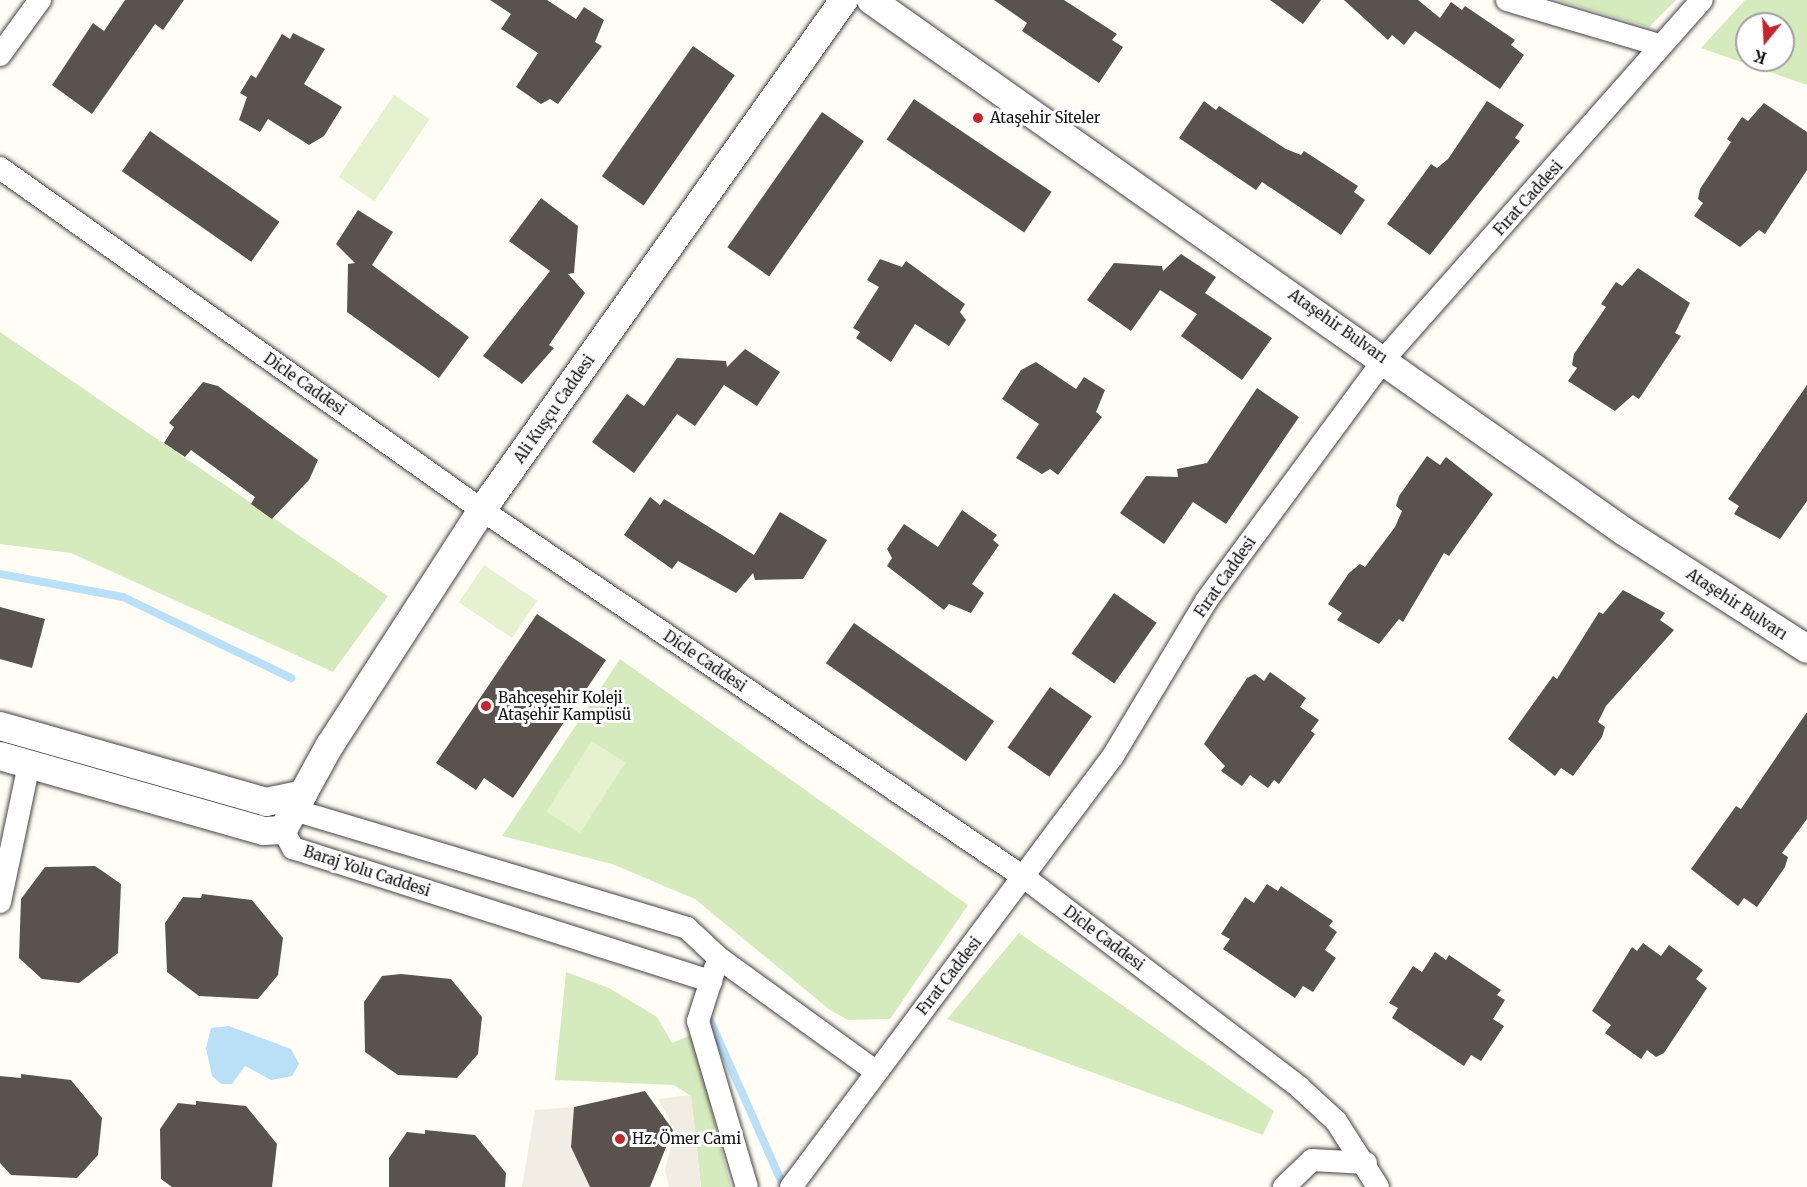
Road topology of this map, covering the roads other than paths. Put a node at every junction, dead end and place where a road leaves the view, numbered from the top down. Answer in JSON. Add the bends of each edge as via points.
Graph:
{"nodes":[{"id":1,"x":40,"y":0,"type":"edge"},
{"id":2,"x":844,"y":0,"type":"edge"},
{"id":3,"x":871,"y":0,"type":"edge"},
{"id":4,"x":1507,"y":0,"type":"edge"},
{"id":5,"x":1702,"y":0,"type":"edge"},
{"id":6,"x":1659,"y":45,"type":"junction"},
{"id":7,"x":0,"y":55,"type":"edge"},
{"id":8,"x":0,"y":168,"type":"edge"},
{"id":9,"x":1385,"y":358,"type":"junction"},
{"id":10,"x":482,"y":510,"type":"junction"},
{"id":11,"x":1807,"y":649,"type":"edge"},
{"id":12,"x":0,"y":726,"type":"edge"},
{"id":13,"x":36,"y":736,"type":"junction"},
{"id":14,"x":0,"y":756,"type":"edge"},
{"id":15,"x":29,"y":764,"type":"junction"},
{"id":16,"x":293,"y":811,"type":"junction"},
{"id":17,"x":1025,"y":878,"type":"junction"},
{"id":18,"x":0,"y":902,"type":"edge"},
{"id":19,"x":719,"y":958,"type":"junction"},
{"id":20,"x":711,"y":981,"type":"junction"},
{"id":21,"x":875,"y":1071,"type":"junction"},
{"id":22,"x":1366,"y":1163,"type":"junction"},
{"id":23,"x":1288,"y":1181,"type":"edge"},
{"id":24,"x":794,"y":1182,"type":"edge"},
{"id":25,"x":747,"y":1187,"type":"edge"},
{"id":26,"x":1378,"y":1187,"type":"edge"}],
"edges":[{"from":1,"to":7,"type":"street"},
{"from":2,"to":10,"type":"street","name":"Ali Kuşçu Caddesi"},
{"from":3,"to":9,"type":"street","name":"Ataşehir Bulvarı"},
{"from":4,"to":6,"type":"street"},
{"from":5,"to":6,"type":"street","name":"Fırat Caddesi"},
{"from":6,"to":9,"type":"street","name":"Fırat Caddesi"},
{"from":8,"to":10,"type":"street","name":"Dicle Caddesi"},
{"from":9,"to":11,"type":"street","name":"Ataşehir Bulvarı","via":[[1625,532]]},
{"from":9,"to":17,"type":"street","name":"Fırat Caddesi","via":[[1206,601],[1113,756]]},
{"from":10,"to":16,"type":"street","name":"Ali Kuşçu Caddesi"},
{"from":10,"to":17,"type":"street","name":"Dicle Caddesi"},
{"from":12,"to":13,"type":"street"},
{"from":13,"to":15,"type":"street"},
{"from":13,"to":16,"type":"street"},
{"from":14,"to":15,"type":"street"},
{"from":15,"to":16,"type":"street","via":[[264,831]]},
{"from":15,"to":18,"type":"street"},
{"from":16,"to":19,"type":"street","via":[[687,928]]},
{"from":16,"to":20,"type":"street","name":"Baraj Yolu Caddesi","via":[[293,848]]},
{"from":17,"to":21,"type":"street","name":"Fırat Caddesi"},
{"from":17,"to":22,"type":"street","name":"Dicle Caddesi","via":[[1299,1087],[1336,1121]]},
{"from":19,"to":20,"type":"street"},
{"from":19,"to":21,"type":"street"},
{"from":20,"to":25,"type":"street","via":[[698,1021]]},
{"from":21,"to":24,"type":"street","name":"Fırat Caddesi"},
{"from":22,"to":23,"type":"street","via":[[1328,1157],[1312,1160]]},
{"from":22,"to":26,"type":"street","name":"Dicle Caddesi"}]}
